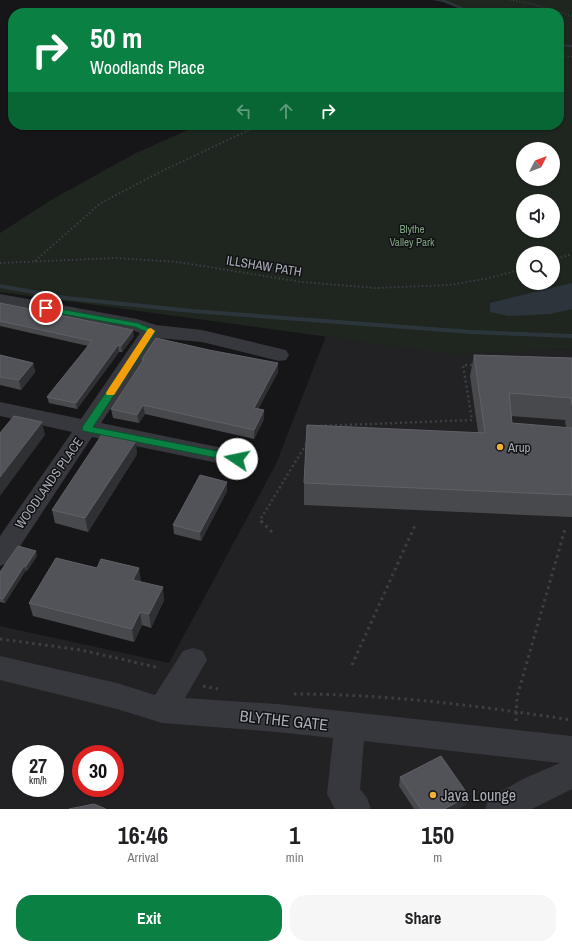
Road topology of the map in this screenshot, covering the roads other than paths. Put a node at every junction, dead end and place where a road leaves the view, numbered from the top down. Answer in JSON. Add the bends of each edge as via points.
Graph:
{"nodes":[{"id":1,"x":0,"y":300,"type":"edge"},
{"id":2,"x":152,"y":331,"type":"junction"},
{"id":3,"x":279,"y":355,"type":"dead end"},
{"id":4,"x":0,"y":409,"type":"edge"},
{"id":5,"x":87,"y":428,"type":"junction"},
{"id":6,"x":237,"y":459,"type":"dead end"},
{"id":7,"x":4,"y":543,"type":"edge"},
{"id":8,"x":0,"y":668,"type":"edge"},
{"id":9,"x":188,"y":668,"type":"road end"},
{"id":10,"x":162,"y":710,"type":"junction"},
{"id":11,"x":350,"y":727,"type":"junction"},
{"id":12,"x":572,"y":750,"type":"edge"},
{"id":13,"x":572,"y":773,"type":"edge"},
{"id":14,"x":344,"y":804,"type":"edge"},
{"id":15,"x":501,"y":809,"type":"edge"}],
"edges":[{"from":1,"to":2,"type":"street","via":[[138,325]]},
{"from":2,"to":3,"type":"street","via":[[202,336]]},
{"from":2,"to":5,"type":"street","name":"WOODLANDS PLACE"},
{"from":4,"to":5,"type":"street"},
{"from":5,"to":6,"type":"street"},
{"from":5,"to":7,"type":"street","name":"WOODLANDS PLACE"},
{"from":8,"to":10,"type":"street","name":"BLYTHE GATE","via":[[117,696]]},
{"from":9,"to":10,"type":"street"},
{"from":10,"to":11,"type":"street","name":"BLYTHE GATE","via":[[277,718]]},
{"from":11,"to":12,"type":"street","name":"BLYTHE GATE"},
{"from":11,"to":14,"type":"street"},
{"from":13,"to":15,"type":"street","via":[[534,790]]}]}
